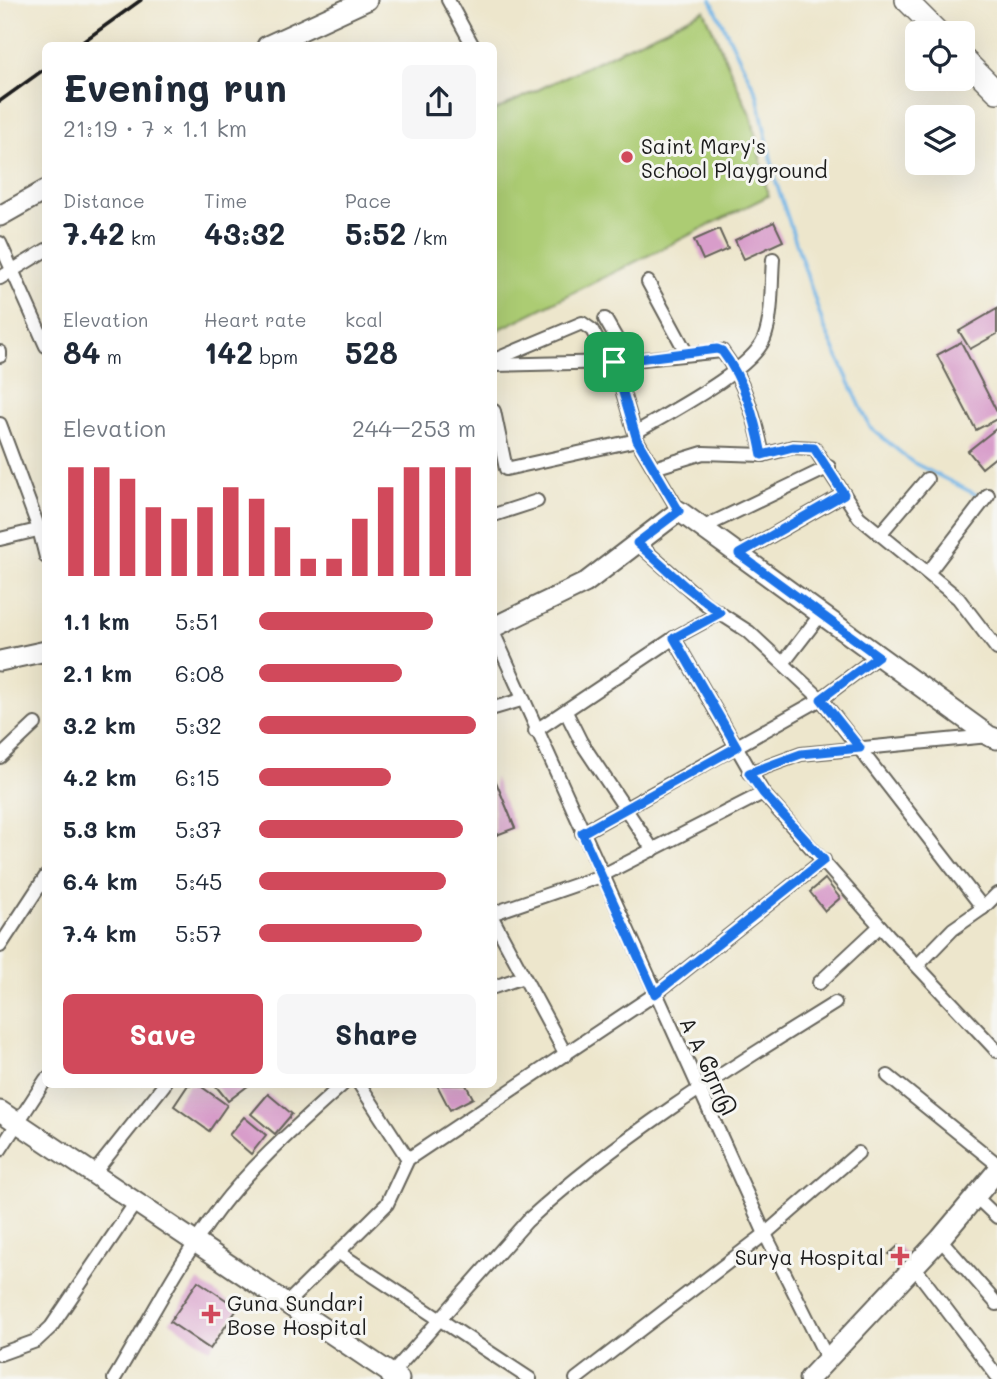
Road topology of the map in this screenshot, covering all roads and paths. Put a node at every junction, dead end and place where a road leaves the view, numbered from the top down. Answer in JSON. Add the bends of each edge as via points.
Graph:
{"nodes":[{"id":1,"x":367,"y":0,"type":"edge"},
{"id":2,"x":448,"y":0,"type":"edge"},
{"id":3,"x":906,"y":0,"type":"edge"},
{"id":4,"x":927,"y":21,"type":"edge"},
{"id":5,"x":276,"y":42,"type":"edge"},
{"id":6,"x":471,"y":42,"type":"edge"},
{"id":7,"x":975,"y":68,"type":"edge"},
{"id":8,"x":994,"y":83,"type":"edge"},
{"id":9,"x":42,"y":194,"type":"edge"},
{"id":10,"x":0,"y":216,"type":"edge"},
{"id":11,"x":0,"y":243,"type":"edge"},
{"id":12,"x":42,"y":252,"type":"edge"},
{"id":13,"x":773,"y":259,"type":"dead end"},
{"id":14,"x":13,"y":270,"type":"junction"},
{"id":15,"x":0,"y":278,"type":"edge"},
{"id":16,"x":648,"y":282,"type":"dead end"},
{"id":17,"x":605,"y":319,"type":"dead end"},
{"id":18,"x":42,"y":337,"type":"edge"},
{"id":19,"x":687,"y":354,"type":"junction"},
{"id":20,"x":497,"y":359,"type":"edge"},
{"id":21,"x":628,"y":359,"type":"junction"},
{"id":22,"x":611,"y":362,"type":"junction"},
{"id":23,"x":497,"y":365,"type":"edge"},
{"id":24,"x":735,"y":371,"type":"junction"},
{"id":25,"x":0,"y":424,"type":"edge"},
{"id":26,"x":497,"y":426,"type":"edge"},
{"id":27,"x":636,"y":436,"type":"junction"},
{"id":28,"x":762,"y":455,"type":"junction"},
{"id":29,"x":829,"y":467,"type":"junction"},
{"id":30,"x":654,"y":468,"type":"junction"},
{"id":31,"x":927,"y":479,"type":"dead end"},
{"id":32,"x":844,"y":494,"type":"junction"},
{"id":33,"x":988,"y":495,"type":"dead end"},
{"id":34,"x":537,"y":501,"type":"dead end"},
{"id":35,"x":679,"y":511,"type":"junction"},
{"id":36,"x":497,"y":514,"type":"edge"},
{"id":37,"x":42,"y":528,"type":"edge"},
{"id":38,"x":702,"y":528,"type":"junction"},
{"id":39,"x":880,"y":534,"type":"junction"},
{"id":40,"x":0,"y":539,"type":"edge"},
{"id":41,"x":637,"y":543,"type":"junction"},
{"id":42,"x":739,"y":554,"type":"junction"},
{"id":43,"x":928,"y":573,"type":"junction"},
{"id":44,"x":720,"y":613,"type":"junction"},
{"id":45,"x":821,"y":614,"type":"junction"},
{"id":46,"x":497,"y":626,"type":"edge"},
{"id":47,"x":674,"y":638,"type":"junction"},
{"id":48,"x":497,"y":641,"type":"edge"},
{"id":49,"x":997,"y":649,"type":"edge"},
{"id":50,"x":42,"y":652,"type":"edge"},
{"id":51,"x":878,"y":656,"type":"junction"},
{"id":52,"x":0,"y":661,"type":"edge"},
{"id":53,"x":784,"y":662,"type":"junction"},
{"id":54,"x":821,"y":699,"type":"junction"},
{"id":55,"x":521,"y":700,"type":"junction"},
{"id":56,"x":497,"y":707,"type":"edge"},
{"id":57,"x":566,"y":712,"type":"junction"},
{"id":58,"x":35,"y":724,"type":"dead end"},
{"id":59,"x":535,"y":731,"type":"junction"},
{"id":60,"x":993,"y":738,"type":"edge"},
{"id":61,"x":737,"y":747,"type":"junction"},
{"id":62,"x":860,"y":748,"type":"junction"},
{"id":63,"x":0,"y":757,"type":"edge"},
{"id":64,"x":749,"y":773,"type":"junction"},
{"id":65,"x":763,"y":793,"type":"junction"},
{"id":66,"x":625,"y":807,"type":"junction"},
{"id":67,"x":582,"y":833,"type":"junction"},
{"id":68,"x":653,"y":850,"type":"junction"},
{"id":69,"x":824,"y":860,"type":"junction"},
{"id":70,"x":601,"y":876,"type":"junction"},
{"id":71,"x":42,"y":882,"type":"edge"},
{"id":72,"x":997,"y":894,"type":"edge"},
{"id":73,"x":983,"y":908,"type":"junction"},
{"id":74,"x":497,"y":912,"type":"edge"},
{"id":75,"x":497,"y":926,"type":"edge"},
{"id":76,"x":880,"y":926,"type":"junction"},
{"id":77,"x":0,"y":946,"type":"edge"},
{"id":78,"x":918,"y":965,"type":"junction"},
{"id":79,"x":523,"y":977,"type":"junction"},
{"id":80,"x":819,"y":983,"type":"dead end"},
{"id":81,"x":497,"y":986,"type":"edge"},
{"id":82,"x":655,"y":994,"type":"junction"},
{"id":83,"x":835,"y":1003,"type":"dead end"},
{"id":84,"x":997,"y":1051,"type":"edge"},
{"id":85,"x":566,"y":1055,"type":"junction"},
{"id":86,"x":888,"y":1076,"type":"dead end"},
{"id":87,"x":42,"y":1085,"type":"edge"},
{"id":88,"x":162,"y":1088,"type":"edge"},
{"id":89,"x":339,"y":1088,"type":"edge"},
{"id":90,"x":362,"y":1088,"type":"edge"},
{"id":91,"x":698,"y":1088,"type":"junction"},
{"id":92,"x":0,"y":1111,"type":"edge"},
{"id":93,"x":17,"y":1123,"type":"junction"},
{"id":94,"x":0,"y":1150,"type":"edge"},
{"id":95,"x":858,"y":1153,"type":"dead end"},
{"id":96,"x":408,"y":1159,"type":"junction"},
{"id":97,"x":997,"y":1164,"type":"edge"},
{"id":98,"x":997,"y":1171,"type":"edge"},
{"id":99,"x":94,"y":1173,"type":"junction"},
{"id":100,"x":975,"y":1196,"type":"junction"},
{"id":101,"x":136,"y":1202,"type":"junction"},
{"id":102,"x":997,"y":1217,"type":"edge"},
{"id":103,"x":765,"y":1234,"type":"junction"},
{"id":104,"x":940,"y":1239,"type":"junction"},
{"id":105,"x":195,"y":1242,"type":"junction"},
{"id":106,"x":339,"y":1253,"type":"junction"},
{"id":107,"x":914,"y":1267,"type":"junction"},
{"id":108,"x":286,"y":1304,"type":"junction"},
{"id":109,"x":997,"y":1304,"type":"edge"},
{"id":110,"x":439,"y":1320,"type":"junction"},
{"id":111,"x":0,"y":1354,"type":"edge"},
{"id":112,"x":827,"y":1358,"type":"junction"},
{"id":113,"x":997,"y":1376,"type":"edge"},
{"id":114,"x":392,"y":1377,"type":"edge"},
{"id":115,"x":114,"y":1379,"type":"edge"},
{"id":116,"x":530,"y":1379,"type":"edge"},
{"id":117,"x":576,"y":1379,"type":"edge"},
{"id":118,"x":809,"y":1379,"type":"edge"}],
"edges":[{"from":1,"to":5,"type":"street"},
{"from":2,"to":6,"type":"street"},
{"from":3,"to":4,"type":"main road"},
{"from":7,"to":8,"type":"main road"},
{"from":9,"to":10,"type":"street"},
{"from":11,"to":14,"type":"street"},
{"from":12,"to":14,"type":"street"},
{"from":13,"to":24,"type":"street","via":[[766,334],[757,351]]},
{"from":14,"to":15,"type":"street"},
{"from":14,"to":18,"type":"street"},
{"from":16,"to":19,"type":"street"},
{"from":17,"to":21,"type":"street"},
{"from":19,"to":21,"type":"street"},
{"from":19,"to":24,"type":"street","via":[[722,351]]},
{"from":20,"to":22,"type":"street","via":[[582,323],[592,330]]},
{"from":21,"to":22,"type":"street"},
{"from":22,"to":23,"type":"street"},
{"from":22,"to":27,"type":"street"},
{"from":24,"to":27,"type":"street"},
{"from":24,"to":28,"type":"street","via":[[755,420]]},
{"from":25,"to":37,"type":"street"},
{"from":26,"to":27,"type":"street","via":[[506,469]]},
{"from":27,"to":30,"type":"street"},
{"from":28,"to":29,"type":"street","via":[[803,446],[814,448]]},
{"from":28,"to":30,"type":"street","via":[[703,453]]},
{"from":29,"to":32,"type":"street"},
{"from":29,"to":38,"type":"street"},
{"from":30,"to":35,"type":"street"},
{"from":31,"to":39,"type":"street"},
{"from":32,"to":39,"type":"street","via":[[859,517]]},
{"from":32,"to":42,"type":"street"},
{"from":33,"to":43,"type":"street"},
{"from":34,"to":36,"type":"street"},
{"from":35,"to":38,"type":"street"},
{"from":35,"to":41,"type":"street"},
{"from":37,"to":40,"type":"street"},
{"from":38,"to":42,"type":"street"},
{"from":39,"to":43,"type":"street"},
{"from":41,"to":44,"type":"street"},
{"from":41,"to":46,"type":"street","via":[[584,583]]},
{"from":42,"to":45,"type":"street"},
{"from":43,"to":49,"type":"street","via":[[958,598]]},
{"from":44,"to":47,"type":"street"},
{"from":44,"to":53,"type":"street"},
{"from":45,"to":51,"type":"street"},
{"from":45,"to":53,"type":"street"},
{"from":47,"to":57,"type":"street"},
{"from":47,"to":61,"type":"street"},
{"from":48,"to":55,"type":"street","name":"A A ரோடு"},
{"from":50,"to":52,"type":"street"},
{"from":51,"to":54,"type":"street"},
{"from":51,"to":60,"type":"street"},
{"from":53,"to":54,"type":"street"},
{"from":54,"to":61,"type":"street"},
{"from":54,"to":62,"type":"street"},
{"from":55,"to":56,"type":"street"},
{"from":55,"to":59,"type":"street","name":"A A ரோடு"},
{"from":57,"to":59,"type":"street"},
{"from":57,"to":66,"type":"street"},
{"from":58,"to":63,"type":"street"},
{"from":59,"to":67,"type":"street","name":"A A ரோடு"},
{"from":60,"to":62,"type":"street"},
{"from":61,"to":64,"type":"street"},
{"from":61,"to":66,"type":"street"},
{"from":62,"to":64,"type":"street","via":[[801,754]]},
{"from":62,"to":73,"type":"street"},
{"from":64,"to":65,"type":"street"},
{"from":65,"to":68,"type":"street"},
{"from":65,"to":69,"type":"street"},
{"from":66,"to":67,"type":"street"},
{"from":66,"to":68,"type":"street"},
{"from":67,"to":70,"type":"street","name":"A A ரோடு"},
{"from":68,"to":70,"type":"street"},
{"from":69,"to":76,"type":"street"},
{"from":69,"to":82,"type":"street"},
{"from":70,"to":74,"type":"street"},
{"from":70,"to":82,"type":"street","name":"A A ரோடு"},
{"from":71,"to":77,"type":"street"},
{"from":72,"to":73,"type":"street"},
{"from":73,"to":78,"type":"street","via":[[953,929]]},
{"from":75,"to":79,"type":"street"},
{"from":76,"to":78,"type":"street"},
{"from":76,"to":80,"type":"street"},
{"from":78,"to":84,"type":"street"},
{"from":79,"to":81,"type":"street"},
{"from":79,"to":85,"type":"street"},
{"from":82,"to":85,"type":"street"},
{"from":82,"to":91,"type":"street","name":"A A ரோடு"},
{"from":83,"to":91,"type":"street"},
{"from":85,"to":96,"type":"street"},
{"from":86,"to":97,"type":"street"},
{"from":87,"to":93,"type":"street"},
{"from":88,"to":99,"type":"street"},
{"from":89,"to":105,"type":"street","via":[[252,1170]]},
{"from":90,"to":96,"type":"street"},
{"from":91,"to":103,"type":"street","name":"A A ரோடு"},
{"from":91,"to":110,"type":"street","via":[[641,1127],[527,1221]]},
{"from":92,"to":93,"type":"street"},
{"from":93,"to":94,"type":"street"},
{"from":93,"to":99,"type":"street"},
{"from":95,"to":103,"type":"street"},
{"from":96,"to":106,"type":"street","via":[[387,1205]]},
{"from":98,"to":100,"type":"street"},
{"from":99,"to":101,"type":"street"},
{"from":100,"to":102,"type":"street"},
{"from":100,"to":104,"type":"street"},
{"from":101,"to":105,"type":"street"},
{"from":101,"to":111,"type":"street","via":[[51,1327],[36,1341]]},
{"from":103,"to":112,"type":"street","name":"A A ரோடு"},
{"from":103,"to":117,"type":"street"},
{"from":104,"to":107,"type":"street"},
{"from":104,"to":109,"type":"street"},
{"from":105,"to":108,"type":"street"},
{"from":105,"to":115,"type":"street"},
{"from":106,"to":108,"type":"street"},
{"from":106,"to":110,"type":"street"},
{"from":107,"to":112,"type":"street"},
{"from":107,"to":113,"type":"street"},
{"from":108,"to":114,"type":"street"},
{"from":110,"to":114,"type":"street"},
{"from":110,"to":116,"type":"street"},
{"from":112,"to":118,"type":"street"}]}
